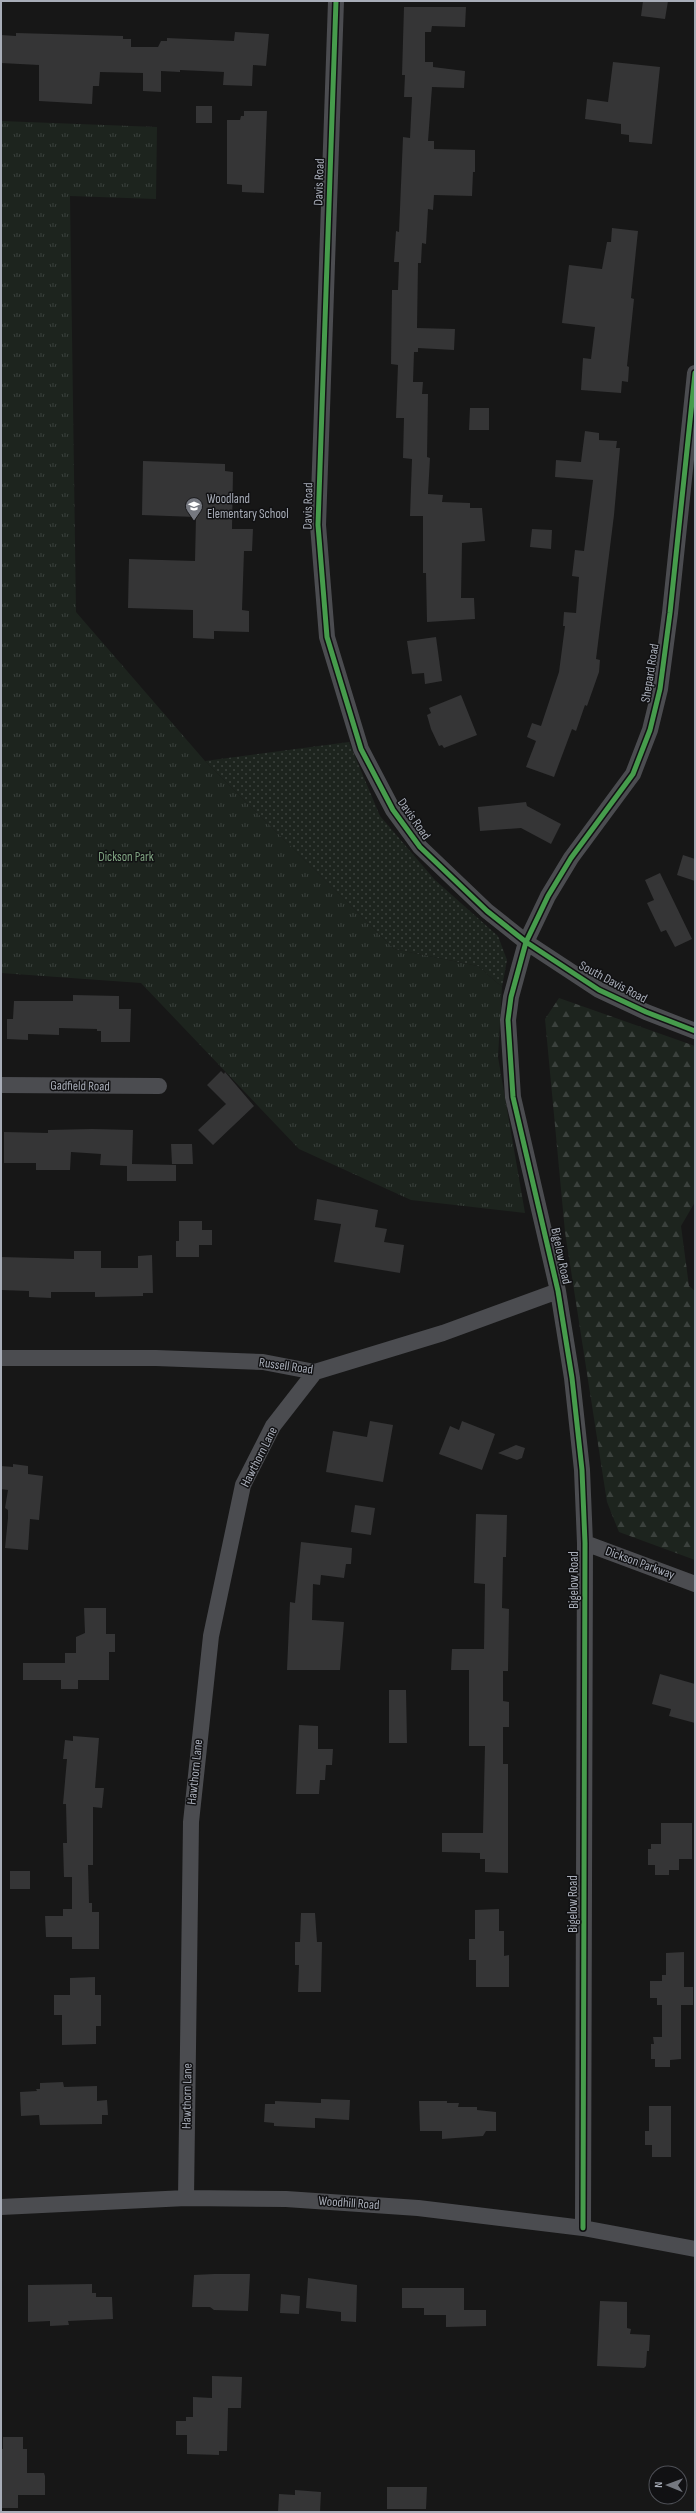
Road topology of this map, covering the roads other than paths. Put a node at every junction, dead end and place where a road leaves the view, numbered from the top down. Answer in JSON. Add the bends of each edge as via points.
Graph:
{"nodes":[{"id":1,"x":336,"y":1,"type":"edge"},
{"id":2,"x":695,"y":373,"type":"edge"},
{"id":3,"x":526,"y":942,"type":"junction"},
{"id":4,"x":695,"y":1031,"type":"edge"},
{"id":5,"x":1,"y":1085,"type":"edge"},
{"id":6,"x":159,"y":1086,"type":"dead end"},
{"id":7,"x":558,"y":1291,"type":"junction"},
{"id":8,"x":1,"y":1358,"type":"edge"},
{"id":9,"x":315,"y":1372,"type":"junction"},
{"id":10,"x":585,"y":1543,"type":"junction"},
{"id":11,"x":695,"y":1584,"type":"edge"},
{"id":12,"x":186,"y":2198,"type":"junction"},
{"id":13,"x":1,"y":2207,"type":"edge"},
{"id":14,"x":583,"y":2228,"type":"junction"},
{"id":15,"x":695,"y":2249,"type":"edge"}],
"edges":[{"from":1,"to":3,"type":"street","name":"Davis Road","via":[[318,525],[327,637],[361,749],[393,810],[420,847],[447,875]]},
{"from":2,"to":3,"type":"street","name":"Shepard Road","via":[[670,614],[660,689],[650,730],[633,774],[572,858],[548,896]]},
{"from":3,"to":4,"type":"street","name":"South Davis Road","via":[[600,990]]},
{"from":3,"to":7,"type":"street","name":"Bigelow Road","via":[[511,997],[508,1020],[509,1053],[514,1097]]},
{"from":5,"to":6,"type":"street","name":"Gadfield Road"},
{"from":7,"to":9,"type":"street","name":"Russell Road","via":[[443,1334]]},
{"from":7,"to":10,"type":"street","name":"Bigelow Road","via":[[577,1413]]},
{"from":8,"to":9,"type":"street","name":"Russell Road","via":[[156,1358],[263,1362]]},
{"from":9,"to":12,"type":"street","name":"Hawthorn Lane","via":[[273,1426],[243,1485],[211,1636],[190,1822]]},
{"from":10,"to":11,"type":"street","name":"Dickson Parkway"},
{"from":10,"to":14,"type":"street","name":"Bigelow Road"},
{"from":12,"to":13,"type":"street","name":"Woodhill Road"},
{"from":12,"to":14,"type":"street","name":"Woodhill Road","via":[[286,2199],[403,2207]]},
{"from":14,"to":15,"type":"street","name":"Woodhill Road"}]}
